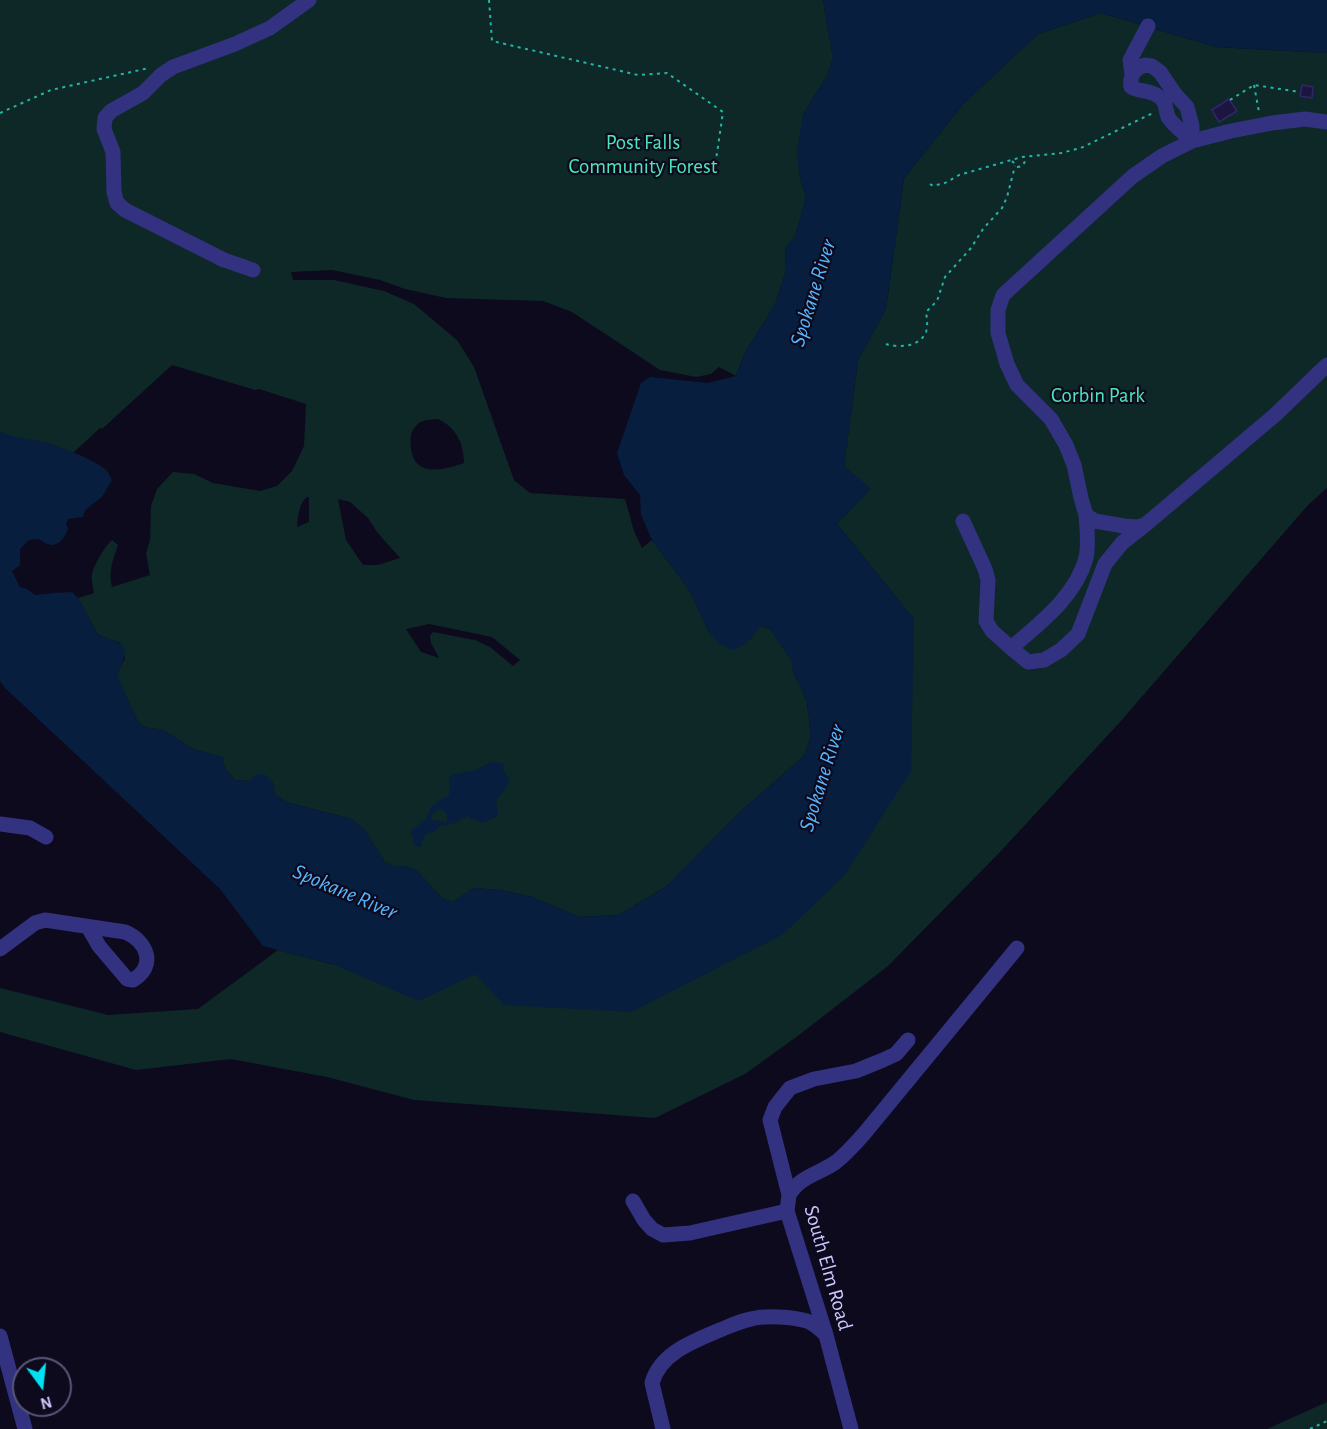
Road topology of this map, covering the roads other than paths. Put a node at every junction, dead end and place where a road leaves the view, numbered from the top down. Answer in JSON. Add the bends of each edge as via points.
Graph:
{"nodes":[{"id":1,"x":309,"y":0,"type":"edge"},
{"id":2,"x":1148,"y":26,"type":"dead end"},
{"id":3,"x":1132,"y":75,"type":"junction"},
{"id":4,"x":1168,"y":100,"type":"junction"},
{"id":5,"x":1327,"y":122,"type":"edge"},
{"id":6,"x":1192,"y":141,"type":"junction"},
{"id":7,"x":252,"y":270,"type":"dead end"},
{"id":8,"x":1327,"y":365,"type":"edge"},
{"id":9,"x":1086,"y":515,"type":"junction"},
{"id":10,"x":963,"y":521,"type":"dead end"},
{"id":11,"x":1145,"y":525,"type":"junction"},
{"id":12,"x":1011,"y":648,"type":"junction"},
{"id":13,"x":0,"y":824,"type":"edge"},
{"id":14,"x":46,"y":837,"type":"dead end"},
{"id":15,"x":88,"y":927,"type":"dead end"},
{"id":16,"x":1017,"y":948,"type":"dead end"},
{"id":17,"x":0,"y":949,"type":"edge"},
{"id":18,"x":908,"y":1040,"type":"dead end"},
{"id":19,"x":789,"y":1195,"type":"junction"},
{"id":20,"x":633,"y":1202,"type":"dead end"},
{"id":21,"x":787,"y":1211,"type":"junction"},
{"id":22,"x":826,"y":1335,"type":"junction"},
{"id":23,"x":0,"y":1336,"type":"edge"},
{"id":24,"x":25,"y":1429,"type":"edge"},
{"id":25,"x":663,"y":1429,"type":"edge"},
{"id":26,"x":851,"y":1429,"type":"edge"}],
"edges":[{"from":1,"to":7,"type":"street","via":[[270,28],[173,67],[105,118],[117,202],[125,210],[224,260]]},
{"from":2,"to":3,"type":"street","via":[[1130,60]]},
{"from":3,"to":4,"type":"street","via":[[1131,87]]},
{"from":3,"to":4,"type":"street","via":[[1138,67],[1152,66],[1160,72]]},
{"from":4,"to":6,"type":"street","via":[[1187,107]]},
{"from":5,"to":6,"type":"street","via":[[1305,119],[1261,125]]},
{"from":6,"to":9,"type":"street","via":[[1133,176],[1003,295],[998,310],[998,333],[1007,364],[1017,385],[1051,419],[1066,445]]},
{"from":8,"to":11,"type":"street","via":[[1275,415]]},
{"from":9,"to":11,"type":"street","via":[[1095,522]]},
{"from":9,"to":12,"type":"street","via":[[1088,538],[1082,569],[1066,596]]},
{"from":10,"to":12,"type":"street","via":[[988,580],[986,621]]},
{"from":11,"to":12,"type":"street","via":[[1122,543],[1105,564],[1078,634],[1061,650],[1044,660],[1028,662]]},
{"from":13,"to":14,"type":"street","via":[[30,828]]},
{"from":15,"to":17,"type":"street","via":[[45,920]]},
{"from":16,"to":19,"type":"street","via":[[847,1153],[802,1180]]},
{"from":18,"to":19,"type":"street","name":"South Elm Road","via":[[896,1054],[856,1071],[789,1088],[770,1120]]},
{"from":19,"to":21,"type":"street","name":"South Elm Road"},
{"from":20,"to":21,"type":"street","via":[[652,1229],[663,1235],[690,1233]]},
{"from":21,"to":22,"type":"street","name":"South Elm Road"},
{"from":22,"to":25,"type":"street","via":[[808,1322],[753,1318],[681,1348],[664,1361],[652,1383]]},
{"from":22,"to":26,"type":"street","name":"South Elm Road"},
{"from":23,"to":24,"type":"street"}]}
